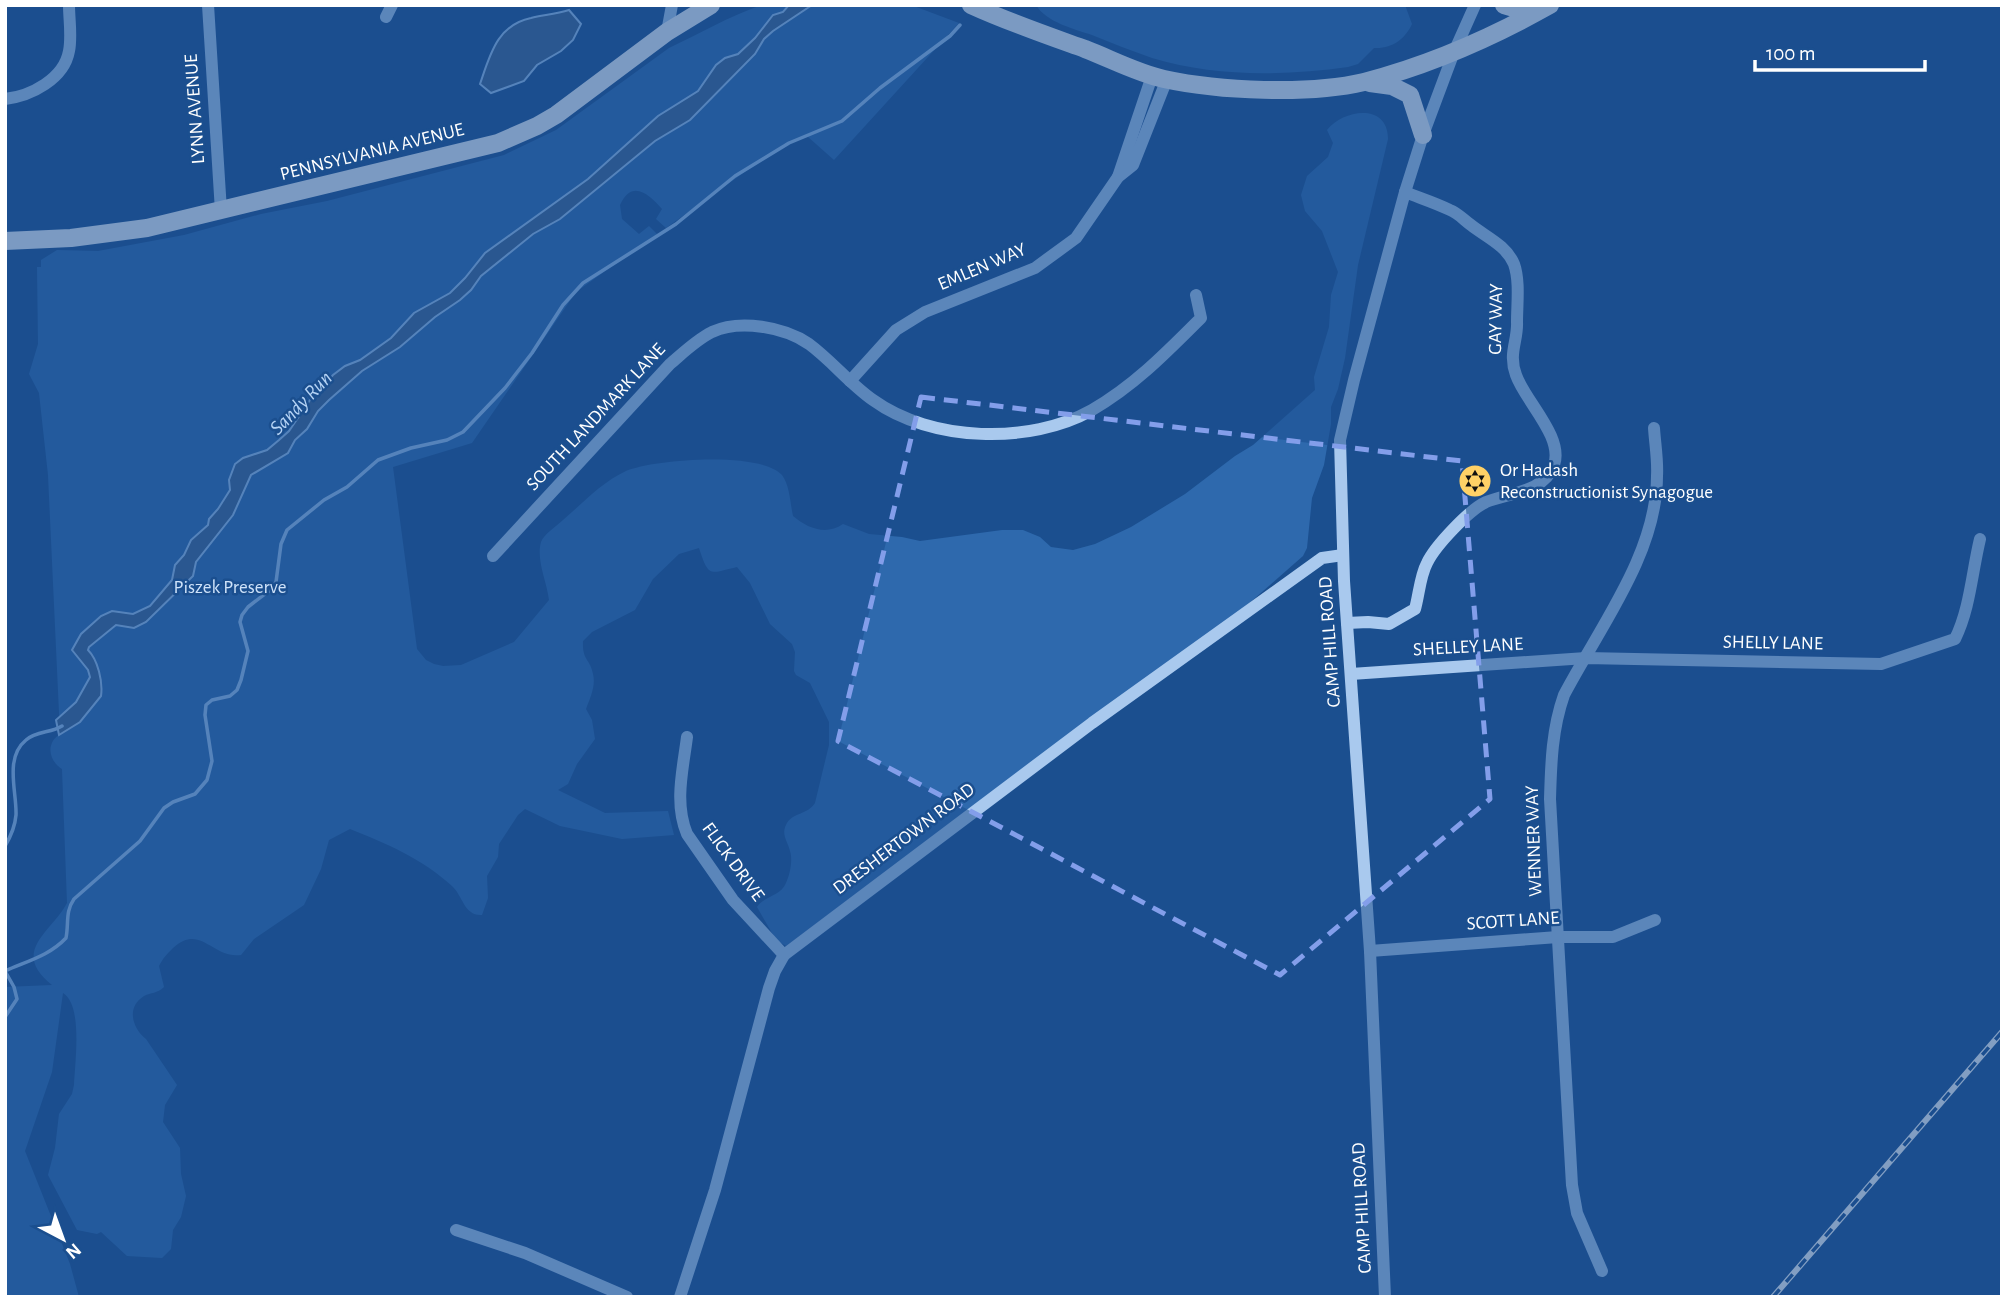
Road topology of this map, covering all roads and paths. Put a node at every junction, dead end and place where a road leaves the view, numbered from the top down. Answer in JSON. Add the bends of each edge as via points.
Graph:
{"nodes":[{"id":1,"x":69,"y":5,"type":"edge"},
{"id":2,"x":208,"y":5,"type":"edge"},
{"id":3,"x":672,"y":5,"type":"edge"},
{"id":4,"x":971,"y":5,"type":"edge"},
{"id":5,"x":1475,"y":5,"type":"edge"},
{"id":6,"x":1504,"y":5,"type":"edge"},
{"id":7,"x":1547,"y":5,"type":"edge"},
{"id":8,"x":702,"y":7,"type":"edge"},
{"id":9,"x":667,"y":32,"type":"junction"},
{"id":10,"x":1454,"y":52,"type":"junction"},
{"id":11,"x":1160,"y":78,"type":"junction"},
{"id":12,"x":1363,"y":82,"type":"junction"},
{"id":13,"x":5,"y":99,"type":"edge"},
{"id":14,"x":1423,"y":135,"type":"junction"},
{"id":15,"x":1405,"y":192,"type":"junction"},
{"id":16,"x":221,"y":211,"type":"junction"},
{"id":17,"x":5,"y":241,"type":"edge"},
{"id":18,"x":1196,"y":295,"type":"dead end"},
{"id":19,"x":850,"y":381,"type":"junction"},
{"id":20,"x":1654,"y":428,"type":"dead end"},
{"id":21,"x":1342,"y":524,"type":"junction"},
{"id":22,"x":1980,"y":539,"type":"dead end"},
{"id":23,"x":1343,"y":555,"type":"junction"},
{"id":24,"x":493,"y":556,"type":"dead end"},
{"id":25,"x":1322,"y":558,"type":"junction"},
{"id":26,"x":1347,"y":623,"type":"junction"},
{"id":27,"x":1586,"y":658,"type":"junction"},
{"id":28,"x":1351,"y":674,"type":"junction"},
{"id":29,"x":687,"y":737,"type":"dead end"},
{"id":30,"x":1655,"y":920,"type":"dead end"},
{"id":31,"x":1558,"y":937,"type":"junction"},
{"id":32,"x":1370,"y":951,"type":"junction"},
{"id":33,"x":784,"y":955,"type":"junction"},
{"id":34,"x":456,"y":1230,"type":"dead end"},
{"id":35,"x":1602,"y":1271,"type":"dead end"},
{"id":36,"x":627,"y":1297,"type":"edge"},
{"id":37,"x":680,"y":1297,"type":"edge"},
{"id":38,"x":1385,"y":1297,"type":"edge"}],
"edges":[{"from":1,"to":13,"type":"street","via":[[69,51],[62,65],[26,96]]},
{"from":2,"to":16,"type":"street","name":"LYNN AVENUE"},
{"from":3,"to":9,"type":"street"},
{"from":4,"to":11,"type":"main road"},
{"from":5,"to":10,"type":"street","name":"CAMP HILL ROAD"},
{"from":6,"to":7,"type":"main road","via":[[1521,9]]},
{"from":7,"to":10,"type":"main road","via":[[1499,34]]},
{"from":8,"to":9,"type":"main road","name":"PENNSYLVANIA AVENUE"},
{"from":9,"to":16,"type":"main road","name":"PENNSYLVANIA AVENUE","via":[[556,115],[516,135],[473,150]]},
{"from":10,"to":12,"type":"main road"},
{"from":10,"to":14,"type":"street","name":"CAMP HILL ROAD"},
{"from":11,"to":12,"type":"main road","via":[[1259,89]]},
{"from":11,"to":19,"type":"street","name":"EMLEN WAY","via":[[1118,177],[1076,238],[1035,268],[925,312],[896,330]]},
{"from":12,"to":14,"type":"main road","via":[[1392,86],[1410,95]]},
{"from":14,"to":15,"type":"street","name":"CAMP HILL ROAD"},
{"from":15,"to":21,"type":"street","name":"CAMP HILL ROAD","via":[[1343,422]]},
{"from":15,"to":26,"type":"street","name":"GAY WAY","via":[[1460,215],[1498,244],[1513,262],[1515,372],[1552,436],[1555,452],[1546,477],[1531,488],[1486,502],[1453,529],[1426,563],[1415,609],[1389,624]]},
{"from":16,"to":17,"type":"main road","name":"PENNSYLVANIA AVENUE","via":[[107,234]]},
{"from":18,"to":19,"type":"street","name":"SOUTH LANDMARK LANE","via":[[1201,318],[1146,373],[1091,411],[1045,429],[994,435],[948,430],[909,420]]},
{"from":19,"to":24,"type":"street","name":"SOUTH LANDMARK LANE","via":[[807,343],[784,333],[736,326],[713,332],[670,364]]},
{"from":20,"to":27,"type":"street","name":"WENNER WAY","via":[[1657,476],[1645,541]]},
{"from":21,"to":23,"type":"street","name":"CAMP HILL ROAD"},
{"from":21,"to":25,"type":"street"},
{"from":22,"to":27,"type":"street","name":"SHELLY LANE","via":[[1955,639],[1881,664]]},
{"from":23,"to":25,"type":"street","name":"DRESHERTOWN ROAD"},
{"from":23,"to":26,"type":"street","name":"CAMP HILL ROAD"},
{"from":25,"to":33,"type":"street","name":"DRESHERTOWN ROAD","via":[[1092,723]]},
{"from":26,"to":28,"type":"street","name":"CAMP HILL ROAD"},
{"from":27,"to":28,"type":"street","name":"SHELLEY LANE"},
{"from":27,"to":31,"type":"street","name":"WENNER WAY","via":[[1557,714],[1550,762]]},
{"from":28,"to":32,"type":"street","name":"CAMP HILL ROAD"},
{"from":29,"to":33,"type":"street","name":"FLICK DRIVE","via":[[679,797],[687,834],[733,900]]},
{"from":30,"to":31,"type":"street","name":"SCOTT LANE","via":[[1613,937]]},
{"from":31,"to":32,"type":"street","name":"SCOTT LANE"},
{"from":31,"to":35,"type":"street","name":"WENNER WAY","via":[[1572,1185],[1577,1213]]},
{"from":32,"to":38,"type":"street","name":"CAMP HILL ROAD"},
{"from":33,"to":37,"type":"street","name":"DRESHERTOWN ROAD","via":[[769,988],[715,1190]]},
{"from":34,"to":36,"type":"street"}]}
